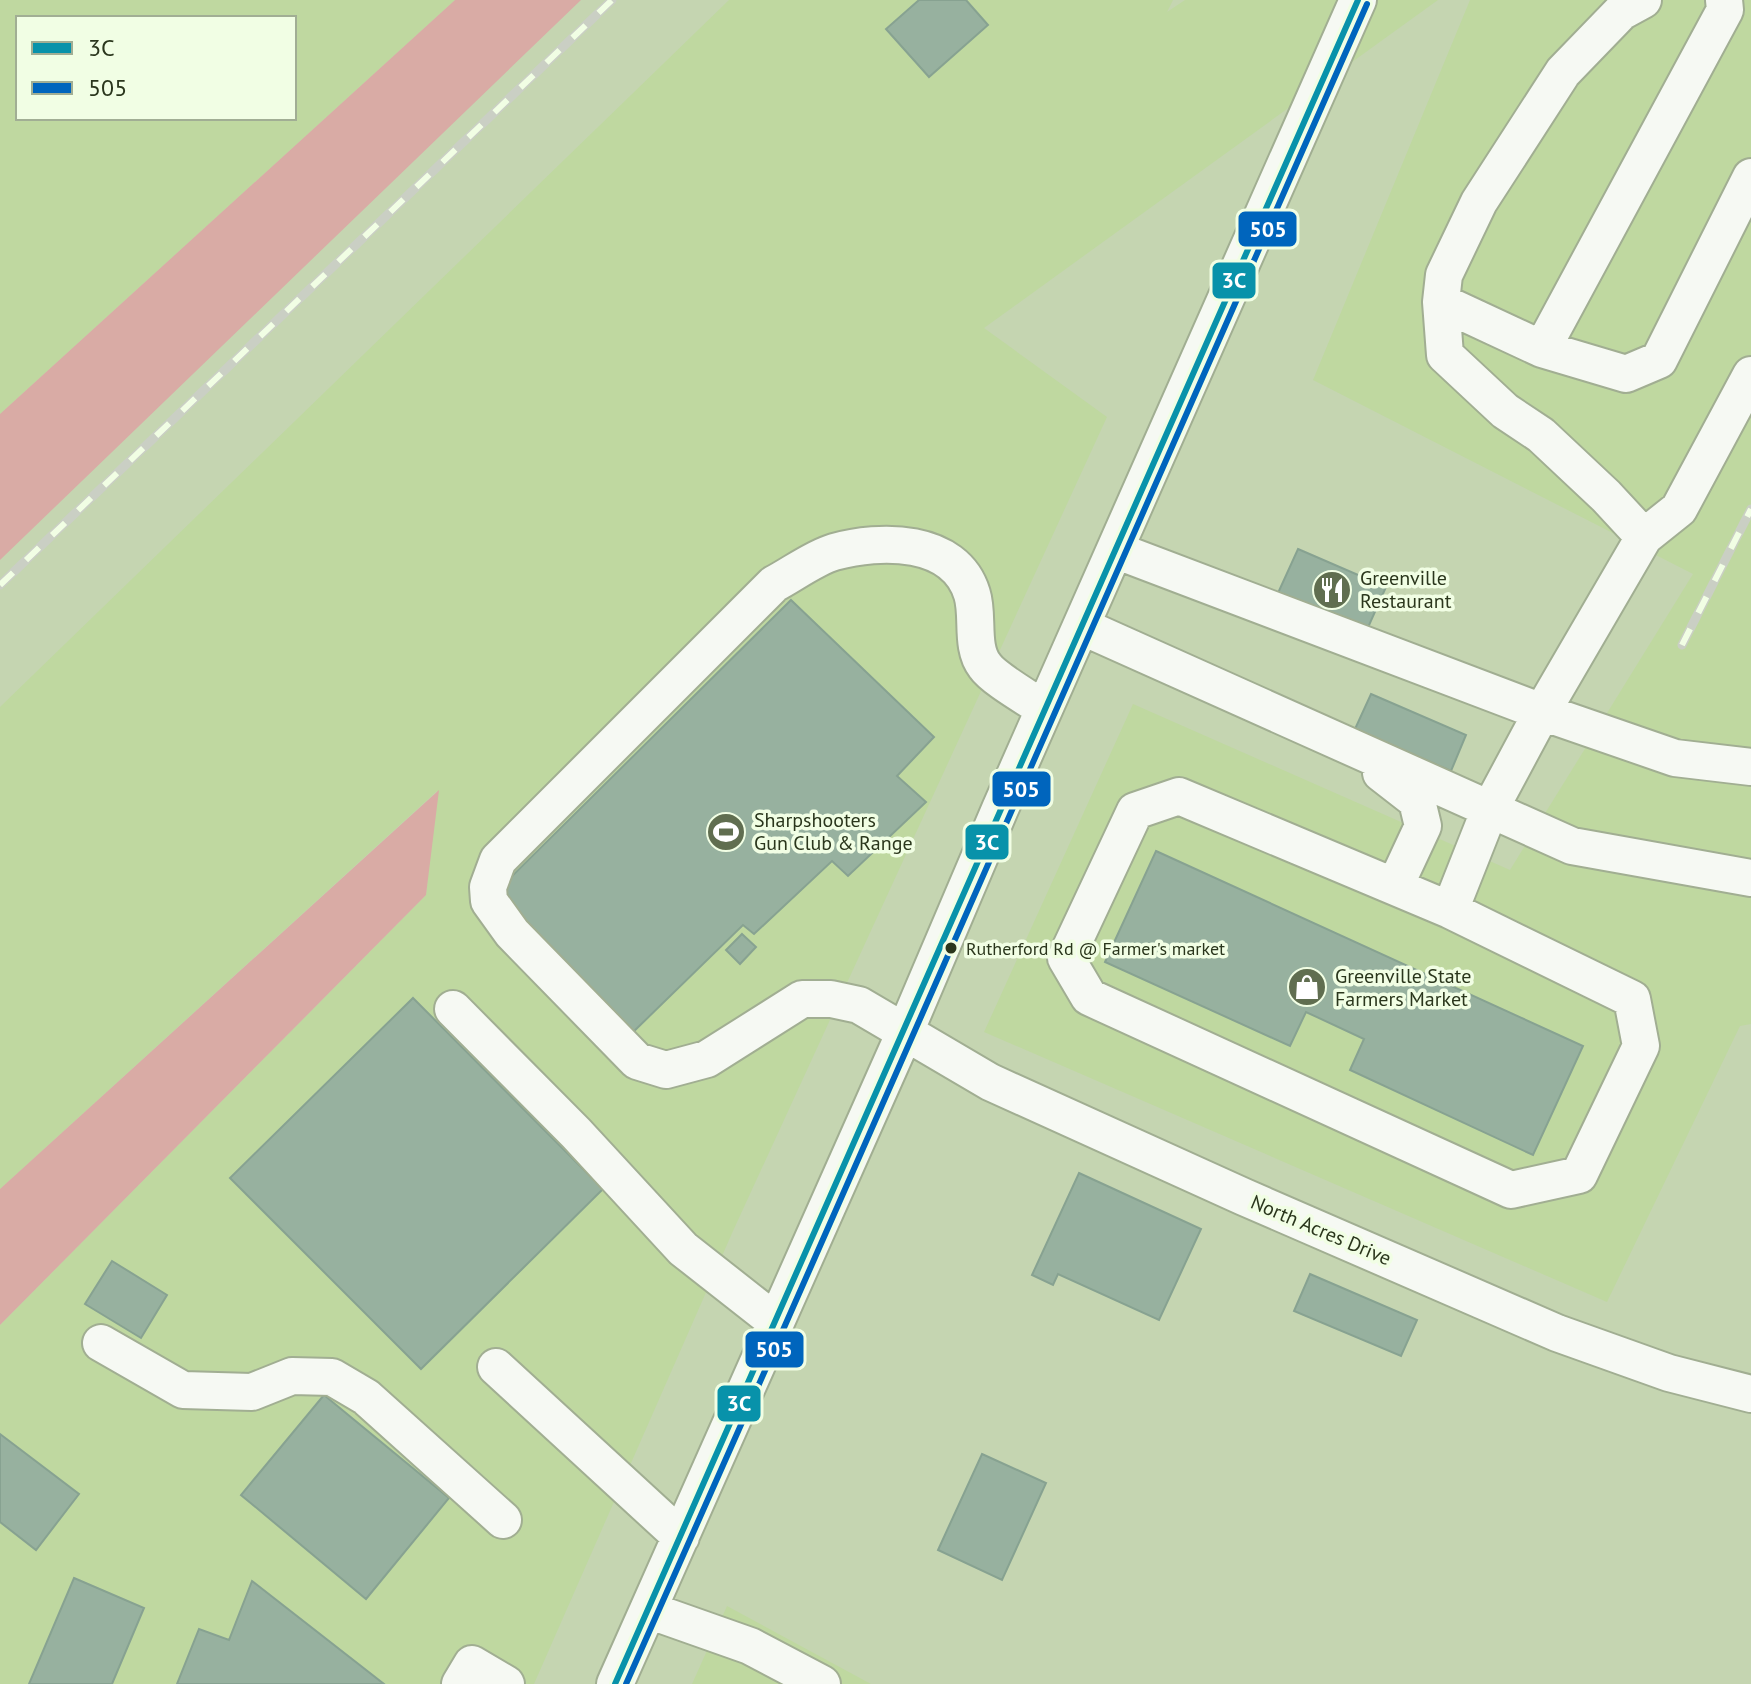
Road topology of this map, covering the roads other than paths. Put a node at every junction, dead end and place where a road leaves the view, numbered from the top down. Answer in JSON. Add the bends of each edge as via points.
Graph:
{"nodes":[{"id":1,"x":1358,"y":0,"type":"edge"},
{"id":2,"x":1643,"y":0,"type":"edge"},
{"id":3,"x":1724,"y":0,"type":"edge"},
{"id":4,"x":1751,"y":177,"type":"edge"},
{"id":5,"x":1441,"y":302,"type":"junction"},
{"id":6,"x":1542,"y":349,"type":"junction"},
{"id":7,"x":1751,"y":375,"type":"edge"},
{"id":8,"x":1644,"y":537,"type":"junction"},
{"id":9,"x":1115,"y":550,"type":"junction"},
{"id":10,"x":1081,"y":626,"type":"junction"},
{"id":11,"x":1044,"y":709,"type":"junction"},
{"id":12,"x":1542,"y":712,"type":"junction"},
{"id":13,"x":1357,"y":750,"type":"junction"},
{"id":14,"x":1751,"y":767,"type":"edge"},
{"id":15,"x":1490,"y":809,"type":"junction"},
{"id":16,"x":1751,"y":878,"type":"edge"},
{"id":17,"x":1395,"y":886,"type":"junction"},
{"id":18,"x":1450,"y":910,"type":"junction"},
{"id":19,"x":453,"y":1009,"type":"dead end"},
{"id":20,"x":905,"y":1032,"type":"junction"},
{"id":21,"x":776,"y":1322,"type":"junction"},
{"id":22,"x":101,"y":1343,"type":"dead end"},
{"id":23,"x":496,"y":1367,"type":"dead end"},
{"id":24,"x":1751,"y":1394,"type":"edge"},
{"id":25,"x":503,"y":1520,"type":"dead end"},
{"id":26,"x":681,"y":1537,"type":"junction"},
{"id":27,"x":648,"y":1610,"type":"junction"},
{"id":28,"x":460,"y":1684,"type":"edge"},
{"id":29,"x":506,"y":1684,"type":"edge"},
{"id":30,"x":615,"y":1684,"type":"edge"},
{"id":31,"x":822,"y":1684,"type":"edge"}],
"edges":[{"from":1,"to":9,"type":"street"},
{"from":2,"to":5,"type":"street","via":[[1621,12],[1563,72],[1479,202],[1444,275]]},
{"from":3,"to":6,"type":"street","via":[[1725,10]]},
{"from":4,"to":6,"type":"street","via":[[1659,360],[1626,374]]},
{"from":5,"to":6,"type":"street"},
{"from":5,"to":8,"type":"street","via":[[1445,355],[1505,411],[1541,435]]},
{"from":7,"to":8,"type":"street","via":[[1679,509]]},
{"from":8,"to":12,"type":"street"},
{"from":9,"to":10,"type":"street"},
{"from":9,"to":12,"type":"street"},
{"from":10,"to":11,"type":"street"},
{"from":10,"to":13,"type":"street"},
{"from":11,"to":20,"type":"street"},
{"from":11,"to":20,"type":"street","name":"North Acres Drive","via":[[985,668],[973,596],[964,574],[944,557],[912,546],[874,544],[832,553],[774,584],[498,860],[489,901],[512,933],[637,1061],[666,1070],[707,1059],[802,999],[859,1005]]},
{"from":12,"to":14,"type":"street","via":[[1675,758]]},
{"from":12,"to":15,"type":"street"},
{"from":13,"to":15,"type":"street"},
{"from":13,"to":17,"type":"street","via":[[1417,801],[1423,826]]},
{"from":15,"to":16,"type":"street","via":[[1572,846]]},
{"from":15,"to":18,"type":"street"},
{"from":17,"to":18,"type":"street"},
{"from":17,"to":18,"type":"street","via":[[1179,796],[1135,811],[1066,958],[1089,997],[1511,1190],[1579,1175],[1641,1046],[1632,999]]},
{"from":19,"to":21,"type":"street","via":[[683,1249]]},
{"from":20,"to":21,"type":"street"},
{"from":20,"to":24,"type":"street","name":"North Acres Drive","via":[[990,1082],[1557,1333],[1669,1373]]},
{"from":21,"to":26,"type":"street"},
{"from":22,"to":25,"type":"street","via":[[183,1390],[252,1392],[292,1376],[332,1377],[366,1397]]},
{"from":23,"to":26,"type":"street"},
{"from":26,"to":27,"type":"street"},
{"from":27,"to":30,"type":"street"},
{"from":27,"to":31,"type":"street","via":[[750,1646]]},
{"from":28,"to":29,"type":"street","via":[[472,1664]]}]}
